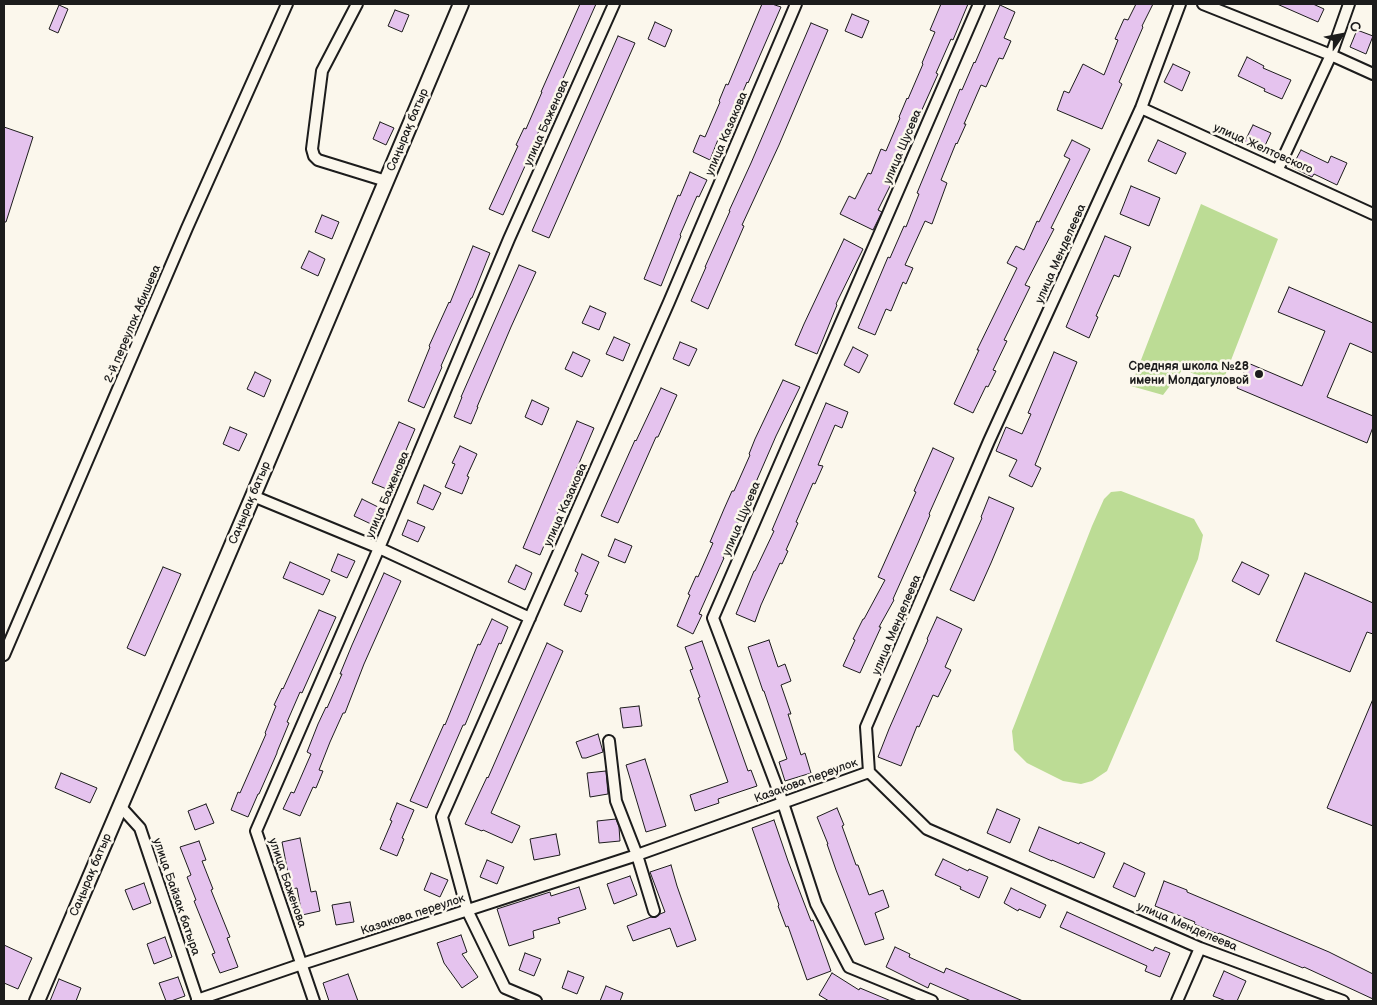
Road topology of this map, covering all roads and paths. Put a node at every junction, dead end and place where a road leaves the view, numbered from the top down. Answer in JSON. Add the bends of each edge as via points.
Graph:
{"nodes":[{"id":1,"x":287,"y":4,"type":"edge"},
{"id":2,"x":358,"y":4,"type":"edge"},
{"id":3,"x":462,"y":4,"type":"edge"},
{"id":4,"x":614,"y":4,"type":"edge"},
{"id":5,"x":796,"y":4,"type":"edge"},
{"id":6,"x":979,"y":4,"type":"edge"},
{"id":7,"x":1180,"y":4,"type":"edge"},
{"id":8,"x":1203,"y":4,"type":"edge"},
{"id":9,"x":1349,"y":4,"type":"edge"},
{"id":10,"x":1331,"y":56,"type":"junction"},
{"id":11,"x":1373,"y":74,"type":"edge"},
{"id":12,"x":1141,"y":108,"type":"junction"},
{"id":13,"x":1278,"y":169,"type":"junction"},
{"id":14,"x":386,"y":182,"type":"junction"},
{"id":15,"x":1373,"y":214,"type":"edge"},
{"id":16,"x":253,"y":496,"type":"junction"},
{"id":17,"x":379,"y":548,"type":"junction"},
{"id":18,"x":530,"y":618,"type":"junction"},
{"id":19,"x":4,"y":655,"type":"edge"},
{"id":20,"x":609,"y":740,"type":"dead end"},
{"id":21,"x":869,"y":772,"type":"junction"},
{"id":22,"x":783,"y":803,"type":"junction"},
{"id":23,"x":120,"y":806,"type":"junction"},
{"id":24,"x":637,"y":855,"type":"junction"},
{"id":25,"x":467,"y":910,"type":"junction"},
{"id":26,"x":654,"y":911,"type":"dead end"},
{"id":27,"x":1200,"y":948,"type":"junction"},
{"id":28,"x":302,"y":964,"type":"junction"},
{"id":29,"x":197,"y":1000,"type":"edge"},
{"id":30,"x":37,"y":1001,"type":"edge"},
{"id":31,"x":314,"y":1001,"type":"edge"},
{"id":32,"x":536,"y":1001,"type":"edge"},
{"id":33,"x":932,"y":1001,"type":"edge"},
{"id":34,"x":1177,"y":1001,"type":"edge"},
{"id":35,"x":1343,"y":1001,"type":"edge"}],
"edges":[{"from":1,"to":19,"type":"street","name":"2-й переулок Абишева"},
{"from":2,"to":14,"type":"street","via":[[322,71],[312,149],[318,160]]},
{"from":3,"to":14,"type":"street","name":"Саңырақ батыр"},
{"from":4,"to":17,"type":"street","name":"улица Баженова","via":[[509,239]]},
{"from":5,"to":18,"type":"street","name":"улица Казакова"},
{"from":6,"to":22,"type":"street","name":"улица Щусева","via":[[713,618]]},
{"from":7,"to":12,"type":"street","name":"улица Менделеева"},
{"from":8,"to":10,"type":"street"},
{"from":9,"to":10,"type":"street"},
{"from":10,"to":11,"type":"street"},
{"from":10,"to":13,"type":"street"},
{"from":12,"to":13,"type":"street","name":"улица Желтовского"},
{"from":12,"to":21,"type":"street","name":"улица Менделеева","via":[[989,441],[866,727]]},
{"from":13,"to":15,"type":"street","name":"улица Желтовского"},
{"from":14,"to":16,"type":"street","name":"Саңырақ батыр"},
{"from":16,"to":17,"type":"street"},
{"from":16,"to":23,"type":"street","name":"Саңырақ батыр"},
{"from":17,"to":18,"type":"street"},
{"from":17,"to":28,"type":"street","name":"улица Баженова","via":[[256,831]]},
{"from":18,"to":25,"type":"street","name":"улица Казакова","via":[[442,817]]},
{"from":20,"to":24,"type":"street","via":[[616,801]]},
{"from":21,"to":22,"type":"street","name":"Казакова переулок"},
{"from":21,"to":27,"type":"street","name":"улица Менделеева","via":[[927,829]]},
{"from":22,"to":24,"type":"street","name":"Казакова переулок"},
{"from":22,"to":33,"type":"street","name":"улица Щусева","via":[[816,904],[849,967]]},
{"from":23,"to":29,"type":"street","name":"улица Байзак батыра","via":[[140,828]]},
{"from":23,"to":30,"type":"street","name":"Саңырақ батыр"},
{"from":24,"to":25,"type":"street","name":"Казакова переулок"},
{"from":24,"to":26,"type":"street"},
{"from":25,"to":28,"type":"street","name":"Казакова переулок"},
{"from":25,"to":32,"type":"street","name":"улица Казакова","via":[[505,988]]},
{"from":27,"to":34,"type":"street"},
{"from":27,"to":35,"type":"street","name":"улица Менделеева"},
{"from":28,"to":29,"type":"street","name":"Казакова переулок"},
{"from":28,"to":31,"type":"street","name":"улица Баженова"}]}
